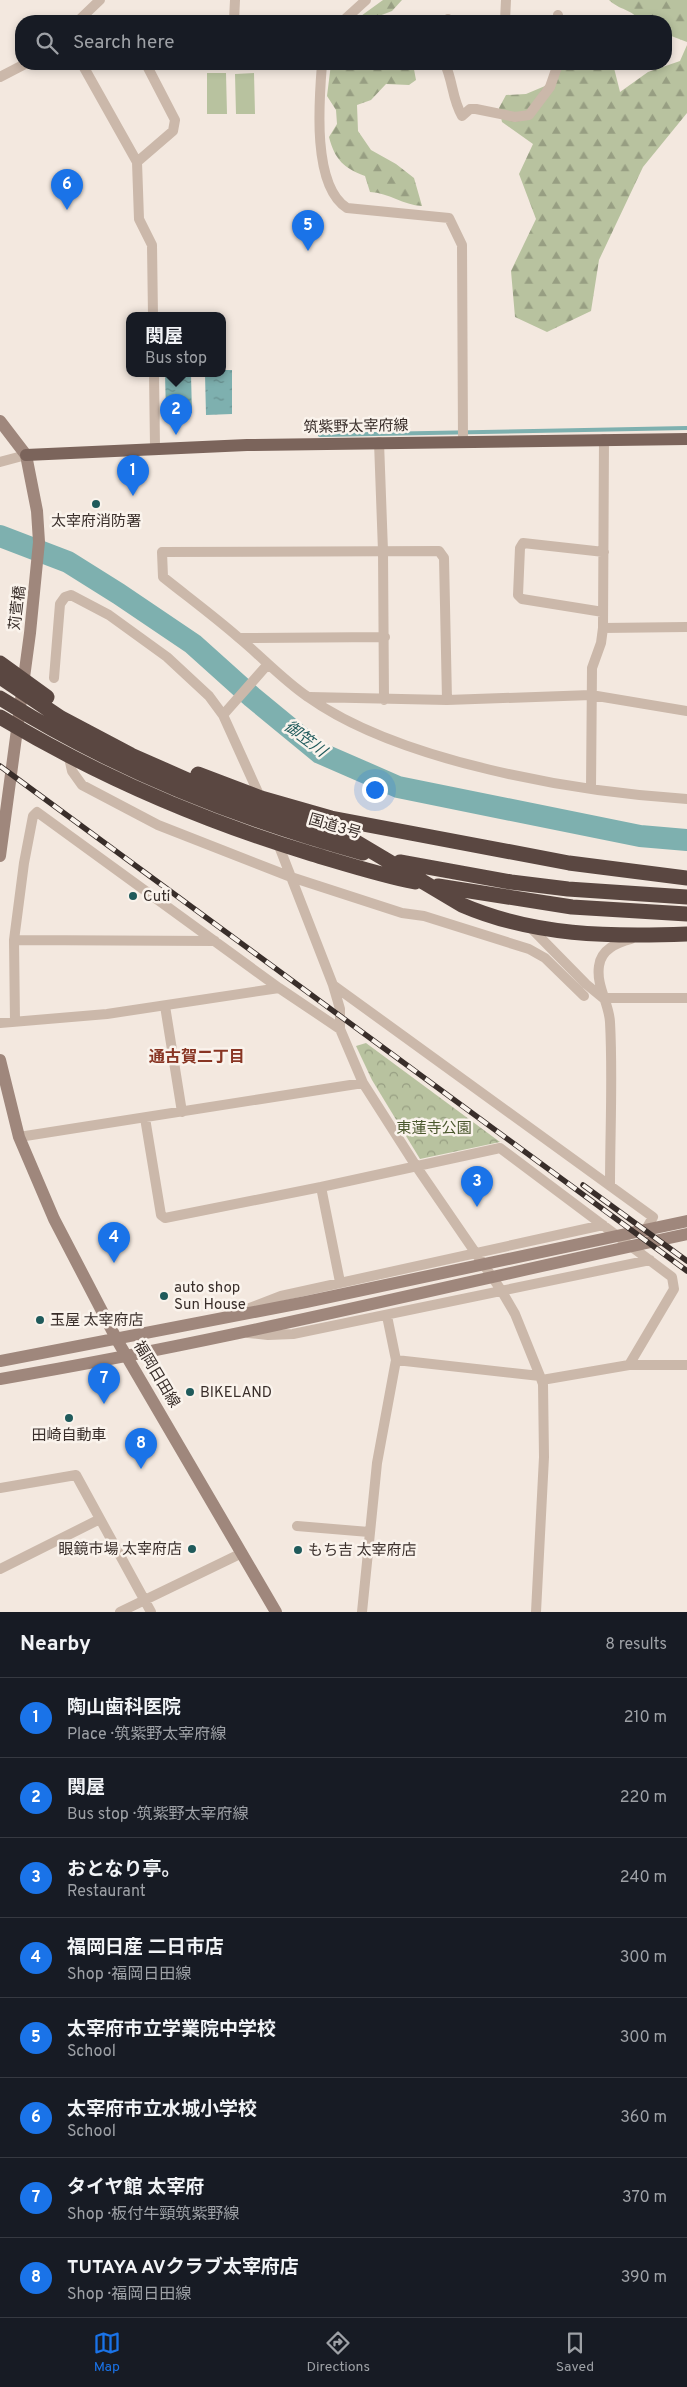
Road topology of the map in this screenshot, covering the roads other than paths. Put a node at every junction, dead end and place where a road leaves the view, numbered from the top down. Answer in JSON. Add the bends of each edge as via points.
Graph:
{"nodes":[{"id":1,"x":100,"y":0,"type":"edge"},
{"id":2,"x":235,"y":0,"type":"edge"},
{"id":3,"x":366,"y":0,"type":"edge"},
{"id":4,"x":506,"y":0,"type":"edge"},
{"id":5,"x":84,"y":15,"type":"edge"},
{"id":6,"x":234,"y":15,"type":"edge"},
{"id":7,"x":350,"y":15,"type":"edge"},
{"id":8,"x":505,"y":15,"type":"edge"},
{"id":9,"x":15,"y":69,"type":"edge"},
{"id":10,"x":85,"y":70,"type":"edge"},
{"id":11,"x":149,"y":70,"type":"edge"},
{"id":12,"x":322,"y":70,"type":"edge"},
{"id":13,"x":448,"y":70,"type":"edge"},
{"id":14,"x":556,"y":70,"type":"edge"},
{"id":15,"x":0,"y":77,"type":"edge"},
{"id":16,"x":136,"y":162,"type":"junction"},
{"id":17,"x":153,"y":312,"type":"edge"},
{"id":18,"x":154,"y":377,"type":"edge"},
{"id":19,"x":0,"y":421,"type":"edge"},
{"id":20,"x":463,"y":438,"type":"junction"},
{"id":21,"x":604,"y":439,"type":"junction"},
{"id":22,"x":687,"y":439,"type":"edge"},
{"id":23,"x":379,"y":442,"type":"junction"},
{"id":24,"x":155,"y":447,"type":"junction"},
{"id":25,"x":26,"y":455,"type":"junction"},
{"id":26,"x":0,"y":462,"type":"edge"},
{"id":27,"x":383,"y":550,"type":"junction"},
{"id":28,"x":604,"y":552,"type":"junction"},
{"id":29,"x":603,"y":612,"type":"junction"},
{"id":30,"x":687,"y":627,"type":"edge"},
{"id":31,"x":603,"y":628,"type":"junction"},
{"id":32,"x":384,"y":637,"type":"junction"},
{"id":33,"x":239,"y":638,"type":"junction"},
{"id":34,"x":0,"y":663,"type":"edge"},
{"id":35,"x":268,"y":664,"type":"junction"},
{"id":36,"x":0,"y":677,"type":"edge"},
{"id":37,"x":54,"y":678,"type":"dead end"},
{"id":38,"x":591,"y":695,"type":"junction"},
{"id":39,"x":307,"y":697,"type":"junction"},
{"id":40,"x":0,"y":698,"type":"edge"},
{"id":41,"x":384,"y":700,"type":"junction"},
{"id":42,"x":447,"y":700,"type":"junction"},
{"id":43,"x":687,"y":711,"type":"edge"},
{"id":44,"x":226,"y":712,"type":"junction"},
{"id":45,"x":0,"y":717,"type":"edge"},
{"id":46,"x":62,"y":718,"type":"junction"},
{"id":47,"x":590,"y":789,"type":"junction"},
{"id":48,"x":687,"y":800,"type":"edge"},
{"id":49,"x":263,"y":804,"type":"junction"},
{"id":50,"x":0,"y":856,"type":"edge"},
{"id":51,"x":291,"y":877,"type":"junction"},
{"id":52,"x":687,"y":878,"type":"edge"},
{"id":53,"x":687,"y":897,"type":"edge"},
{"id":54,"x":687,"y":914,"type":"edge"},
{"id":55,"x":530,"y":928,"type":"junction"},
{"id":56,"x":687,"y":934,"type":"edge"},
{"id":57,"x":642,"y":936,"type":"junction"},
{"id":58,"x":14,"y":940,"type":"junction"},
{"id":59,"x":214,"y":941,"type":"junction"},
{"id":60,"x":334,"y":985,"type":"junction"},
{"id":61,"x":279,"y":988,"type":"junction"},
{"id":62,"x":584,"y":996,"type":"dead end"},
{"id":63,"x":604,"y":998,"type":"junction"},
{"id":64,"x":687,"y":998,"type":"edge"},
{"id":65,"x":166,"y":1006,"type":"junction"},
{"id":66,"x":15,"y":1022,"type":"junction"},
{"id":67,"x":0,"y":1023,"type":"edge"},
{"id":68,"x":340,"y":1029,"type":"junction"},
{"id":69,"x":0,"y":1060,"type":"edge"},
{"id":70,"x":363,"y":1083,"type":"junction"},
{"id":71,"x":182,"y":1112,"type":"junction"},
{"id":72,"x":145,"y":1118,"type":"junction"},
{"id":73,"x":19,"y":1137,"type":"junction"},
{"id":74,"x":416,"y":1166,"type":"junction"},
{"id":75,"x":610,"y":1186,"type":"junction"},
{"id":76,"x":321,"y":1187,"type":"junction"},
{"id":77,"x":687,"y":1221,"type":"edge"},
{"id":78,"x":603,"y":1225,"type":"junction"},
{"id":79,"x":687,"y":1234,"type":"edge"},
{"id":80,"x":634,"y":1248,"type":"junction"},
{"id":81,"x":476,"y":1253,"type":"junction"},
{"id":82,"x":650,"y":1260,"type":"junction"},
{"id":83,"x":340,"y":1282,"type":"junction"},
{"id":84,"x":501,"y":1290,"type":"junction"},
{"id":85,"x":232,"y":1315,"type":"junction"},
{"id":86,"x":387,"y":1316,"type":"junction"},
{"id":87,"x":239,"y":1332,"type":"junction"},
{"id":88,"x":117,"y":1340,"type":"junction"},
{"id":89,"x":128,"y":1356,"type":"junction"},
{"id":90,"x":396,"y":1360,"type":"junction"},
{"id":91,"x":0,"y":1361,"type":"edge"},
{"id":92,"x":629,"y":1364,"type":"junction"},
{"id":93,"x":687,"y":1365,"type":"edge"},
{"id":94,"x":541,"y":1378,"type":"junction"},
{"id":95,"x":0,"y":1379,"type":"edge"},
{"id":96,"x":0,"y":1488,"type":"edge"},
{"id":97,"x":100,"y":1519,"type":"junction"},
{"id":98,"x":296,"y":1526,"type":"dead end"},
{"id":99,"x":369,"y":1532,"type":"junction"},
{"id":100,"x":242,"y":1553,"type":"junction"},
{"id":101,"x":0,"y":1569,"type":"edge"},
{"id":102,"x":144,"y":1600,"type":"junction"},
{"id":103,"x":120,"y":1612,"type":"edge"},
{"id":104,"x":151,"y":1612,"type":"edge"},
{"id":105,"x":276,"y":1612,"type":"edge"},
{"id":106,"x":362,"y":1612,"type":"edge"},
{"id":107,"x":536,"y":1612,"type":"edge"}],
"edges":[{"from":1,"to":5,"type":"street"},
{"from":2,"to":6,"type":"street"},
{"from":3,"to":7,"type":"street"},
{"from":4,"to":8,"type":"street"},
{"from":9,"to":15,"type":"street"},
{"from":10,"to":16,"type":"street"},
{"from":11,"to":16,"type":"street","via":[[175,125],[173,131]]},
{"from":12,"to":20,"type":"street","via":[[320,143],[330,189],[338,202],[347,208],[448,218],[462,245]]},
{"from":13,"to":14,"type":"street","via":[[455,103],[462,116],[470,109],[476,109],[515,117],[529,115],[550,87]]},
{"from":16,"to":17,"type":"street","via":[[139,218],[152,245]]},
{"from":18,"to":24,"type":"street"},
{"from":19,"to":25,"type":"main road"},
{"from":20,"to":21,"type":"main road","name":"筑紫野太宰府線"},
{"from":20,"to":23,"type":"main road","name":"筑紫野太宰府線"},
{"from":21,"to":22,"type":"main road","name":"筑紫野太宰府線"},
{"from":21,"to":28,"type":"street"},
{"from":23,"to":24,"type":"main road","name":"筑紫野太宰府線"},
{"from":23,"to":27,"type":"street"},
{"from":24,"to":25,"type":"main road","name":"筑紫野太宰府線"},
{"from":25,"to":26,"type":"street"},
{"from":25,"to":50,"type":"main road","name":"苅萱橋","via":[[37,511],[37,572]]},
{"from":27,"to":32,"type":"street"},
{"from":27,"to":33,"type":"street","via":[[162,552],[163,577]]},
{"from":27,"to":42,"type":"street","via":[[443,553]]},
{"from":28,"to":29,"type":"street"},
{"from":28,"to":29,"type":"street","via":[[523,543],[520,548],[518,595],[522,599]]},
{"from":29,"to":31,"type":"street"},
{"from":30,"to":31,"type":"street"},
{"from":31,"to":38,"type":"street","via":[[592,668]]},
{"from":32,"to":33,"type":"street"},
{"from":32,"to":41,"type":"street"},
{"from":33,"to":35,"type":"street"},
{"from":34,"to":49,"type":"highway","via":[[57,704],[105,732]]},
{"from":35,"to":39,"type":"street"},
{"from":35,"to":44,"type":"street"},
{"from":36,"to":46,"type":"highway"},
{"from":37,"to":44,"type":"street","via":[[60,604],[71,595],[109,615],[167,658]]},
{"from":38,"to":42,"type":"street"},
{"from":38,"to":43,"type":"street"},
{"from":38,"to":47,"type":"street"},
{"from":39,"to":41,"type":"street"},
{"from":39,"to":47,"type":"street","via":[[343,719],[424,751],[502,772]]},
{"from":40,"to":53,"type":"highway","name":"国道3号","via":[[122,765],[189,794],[318,840],[408,864],[511,882],[568,890]]},
{"from":41,"to":42,"type":"street"},
{"from":44,"to":49,"type":"street"},
{"from":45,"to":54,"type":"highway","via":[[116,779],[257,838],[412,882],[572,907]]},
{"from":46,"to":49,"type":"highway","via":[[131,755],[217,793]]},
{"from":46,"to":51,"type":"street","via":[[72,771],[82,785],[158,826]]},
{"from":47,"to":48,"type":"street"},
{"from":49,"to":51,"type":"street"},
{"from":49,"to":52,"type":"highway","via":[[569,864]]},
{"from":49,"to":55,"type":"highway","via":[[346,836],[462,905]]},
{"from":51,"to":60,"type":"street"},
{"from":51,"to":62,"type":"street","via":[[528,949],[545,958]]},
{"from":55,"to":57,"type":"highway"},
{"from":55,"to":63,"type":"street"},
{"from":56,"to":57,"type":"highway"},
{"from":57,"to":63,"type":"street","via":[[612,946],[603,954],[599,981]]},
{"from":58,"to":59,"type":"street"},
{"from":58,"to":59,"type":"street","via":[[24,863],[33,816],[38,812]]},
{"from":58,"to":66,"type":"street"},
{"from":59,"to":61,"type":"street"},
{"from":60,"to":68,"type":"street","via":[[340,1009]]},
{"from":60,"to":75,"type":"street"},
{"from":61,"to":65,"type":"street"},
{"from":61,"to":68,"type":"street"},
{"from":63,"to":64,"type":"street"},
{"from":63,"to":75,"type":"street","via":[[610,1020]]},
{"from":65,"to":66,"type":"street"},
{"from":65,"to":71,"type":"street"},
{"from":66,"to":67,"type":"street"},
{"from":68,"to":70,"type":"street"},
{"from":69,"to":73,"type":"main road","name":"福岡日田線"},
{"from":70,"to":71,"type":"street"},
{"from":70,"to":74,"type":"street"},
{"from":71,"to":72,"type":"street"},
{"from":72,"to":73,"type":"street"},
{"from":72,"to":76,"type":"street","via":[[160,1215],[165,1218]]},
{"from":73,"to":88,"type":"main road","name":"福岡日田線","via":[[54,1220]]},
{"from":74,"to":76,"type":"street"},
{"from":74,"to":78,"type":"street","via":[[500,1148]]},
{"from":74,"to":81,"type":"street"},
{"from":75,"to":80,"type":"street","via":[[653,1217]]},
{"from":76,"to":83,"type":"street"},
{"from":77,"to":85,"type":"main road"},
{"from":78,"to":80,"type":"street"},
{"from":78,"to":81,"type":"street"},
{"from":79,"to":87,"type":"main road"},
{"from":80,"to":82,"type":"street"},
{"from":81,"to":83,"type":"street"},
{"from":81,"to":84,"type":"street"},
{"from":82,"to":84,"type":"street"},
{"from":82,"to":92,"type":"street","via":[[672,1277],[674,1289]]},
{"from":83,"to":85,"type":"street","via":[[281,1296]]},
{"from":84,"to":86,"type":"street"},
{"from":84,"to":94,"type":"street","via":[[515,1314]]},
{"from":85,"to":88,"type":"main road"},
{"from":86,"to":87,"type":"street","via":[[293,1334]]},
{"from":86,"to":90,"type":"street"},
{"from":87,"to":89,"type":"main road"},
{"from":88,"to":89,"type":"main road","name":"福岡日田線"},
{"from":88,"to":91,"type":"main road"},
{"from":89,"to":95,"type":"main road"},
{"from":89,"to":100,"type":"main road","name":"福岡日田線"},
{"from":90,"to":94,"type":"street"},
{"from":90,"to":99,"type":"street","via":[[377,1463]]},
{"from":92,"to":93,"type":"street"},
{"from":92,"to":94,"type":"street"},
{"from":94,"to":107,"type":"street","via":[[544,1457]]},
{"from":96,"to":97,"type":"street","via":[[76,1475]]},
{"from":97,"to":101,"type":"street"},
{"from":97,"to":102,"type":"street"},
{"from":98,"to":99,"type":"street"},
{"from":99,"to":106,"type":"street"},
{"from":100,"to":102,"type":"street"},
{"from":100,"to":105,"type":"main road","name":"福岡日田線"},
{"from":102,"to":103,"type":"street"},
{"from":102,"to":104,"type":"street"}]}
